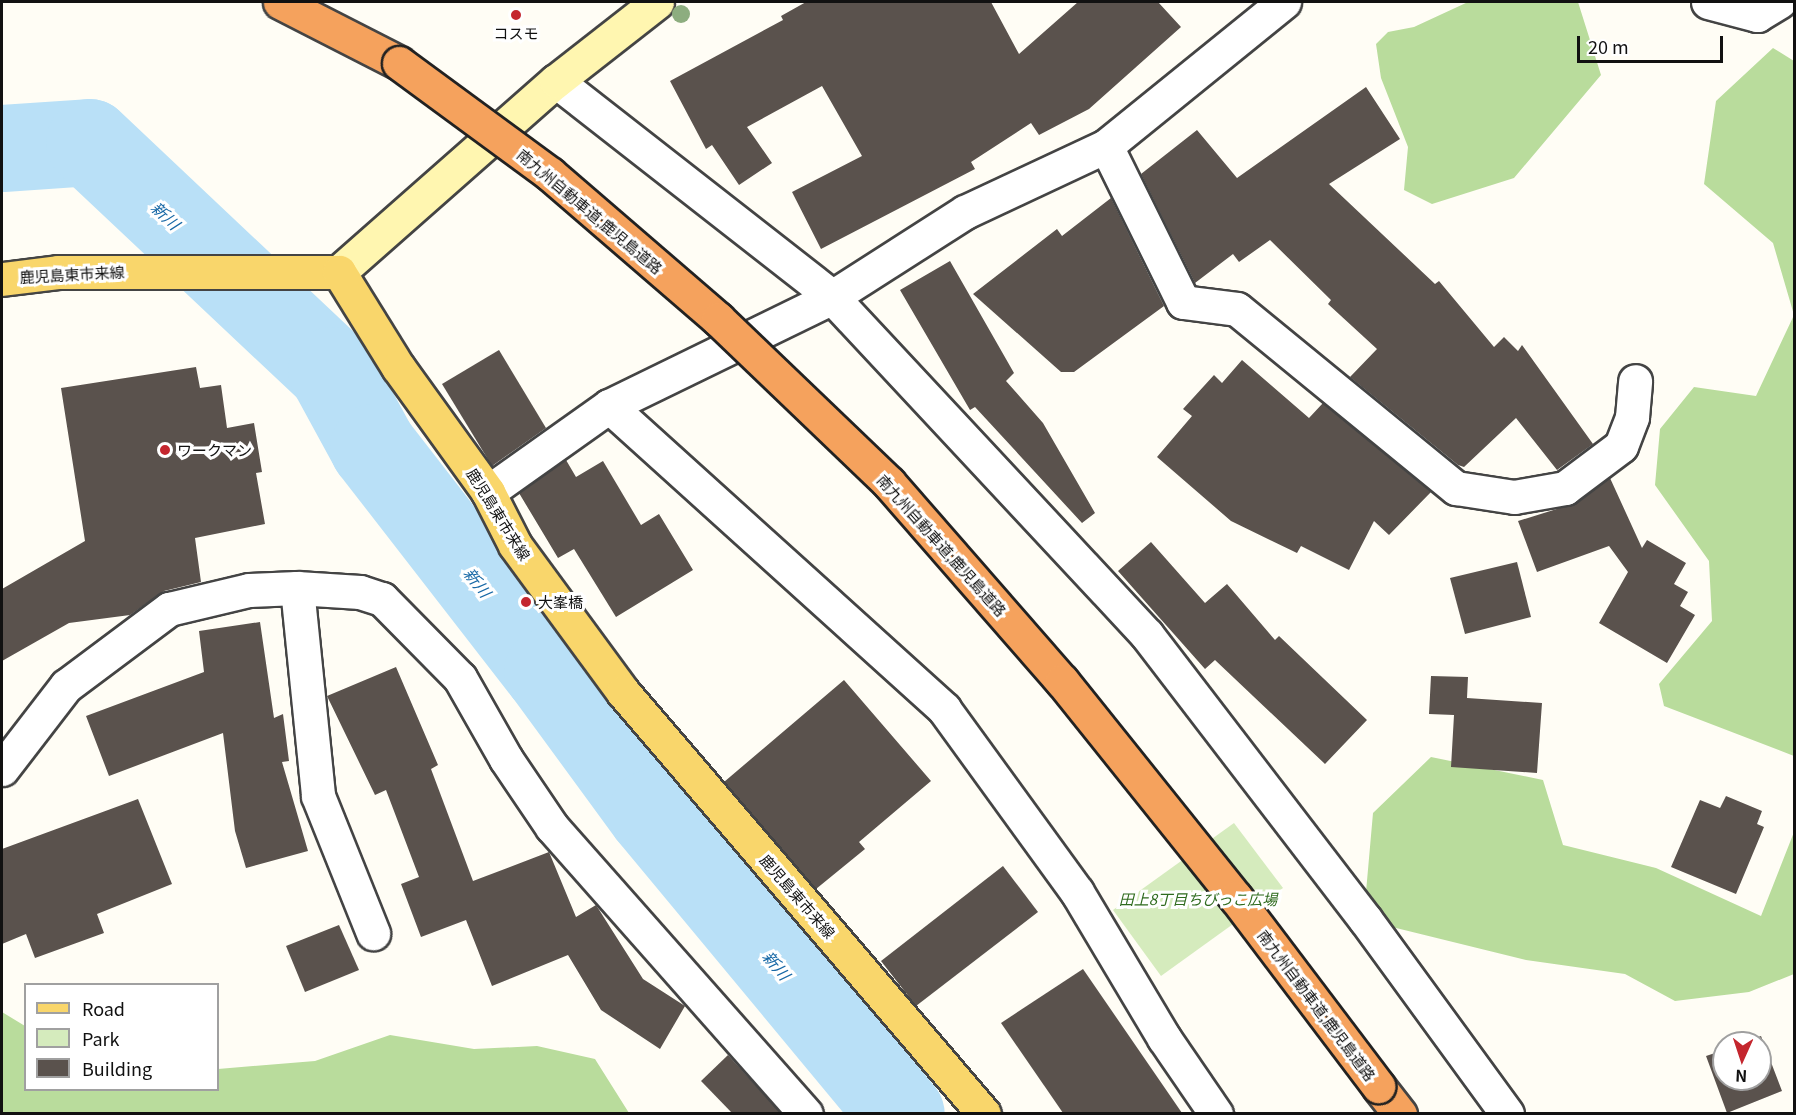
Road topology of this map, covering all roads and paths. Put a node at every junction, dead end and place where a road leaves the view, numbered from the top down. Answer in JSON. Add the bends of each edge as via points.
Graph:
{"nodes":[{"id":1,"x":280,"y":2,"type":"edge"},
{"id":2,"x":321,"y":2,"type":"edge"},
{"id":3,"x":657,"y":2,"type":"edge"},
{"id":4,"x":1285,"y":2,"type":"edge"},
{"id":5,"x":1708,"y":2,"type":"edge"},
{"id":6,"x":1779,"y":2,"type":"edge"},
{"id":7,"x":399,"y":63,"type":"junction"},
{"id":8,"x":556,"y":81,"type":"junction"},
{"id":9,"x":1106,"y":146,"type":"junction"},
{"id":10,"x":339,"y":272,"type":"junction"},
{"id":11,"x":2,"y":279,"type":"edge"},
{"id":12,"x":832,"y":297,"type":"junction"},
{"id":13,"x":1635,"y":381,"type":"dead end"},
{"id":14,"x":609,"y":406,"type":"junction"},
{"id":15,"x":488,"y":492,"type":"junction"},
{"id":16,"x":297,"y":588,"type":"junction"},
{"id":17,"x":2,"y":769,"type":"edge"},
{"id":18,"x":373,"y":933,"type":"dead end"},
{"id":19,"x":806,"y":1113,"type":"edge"},
{"id":20,"x":984,"y":1113,"type":"edge"},
{"id":21,"x":1216,"y":1113,"type":"edge"},
{"id":22,"x":1398,"y":1113,"type":"edge"},
{"id":23,"x":1507,"y":1113,"type":"edge"}],
"edges":[{"from":1,"to":7,"type":"highway","name":"南九州自動車道;鹿児島道路"},
{"from":2,"to":7,"type":"highway","name":"南九州自動車道;鹿児島道路"},
{"from":3,"to":8,"type":"street"},
{"from":4,"to":9,"type":"street"},
{"from":5,"to":6,"type":"street","via":[[1757,15]]},
{"from":7,"to":22,"type":"highway","name":"南九州自動車道;鹿児島道路","bridge":true,"via":[[550,174],[718,319],[889,483],[1062,681],[1236,898]]},
{"from":8,"to":10,"type":"street"},
{"from":8,"to":12,"type":"street"},
{"from":9,"to":12,"type":"street","via":[[965,212]]},
{"from":9,"to":13,"type":"street","via":[[1183,302],[1237,309],[1456,488],[1514,497],[1565,488],[1621,446],[1632,417]]},
{"from":10,"to":11,"type":"main road","name":"鹿児島東市来線","via":[[58,272]]},
{"from":10,"to":15,"type":"main road","name":"鹿児島東市来線","via":[[399,367]]},
{"from":12,"to":14,"type":"street"},
{"from":12,"to":23,"type":"street","via":[[1147,635],[1365,919]]},
{"from":14,"to":15,"type":"street"},
{"from":14,"to":21,"type":"street","via":[[944,709],[1077,892],[1164,1038]]},
{"from":15,"to":20,"type":"main road","name":"鹿児島東市来線","via":[[515,545],[623,692]]},
{"from":16,"to":17,"type":"street","via":[[249,590],[169,609],[66,686]]},
{"from":16,"to":18,"type":"street","via":[[318,796]]},
{"from":16,"to":19,"type":"street","via":[[360,592],[382,599],[460,678],[506,759],[552,826]]}]}
